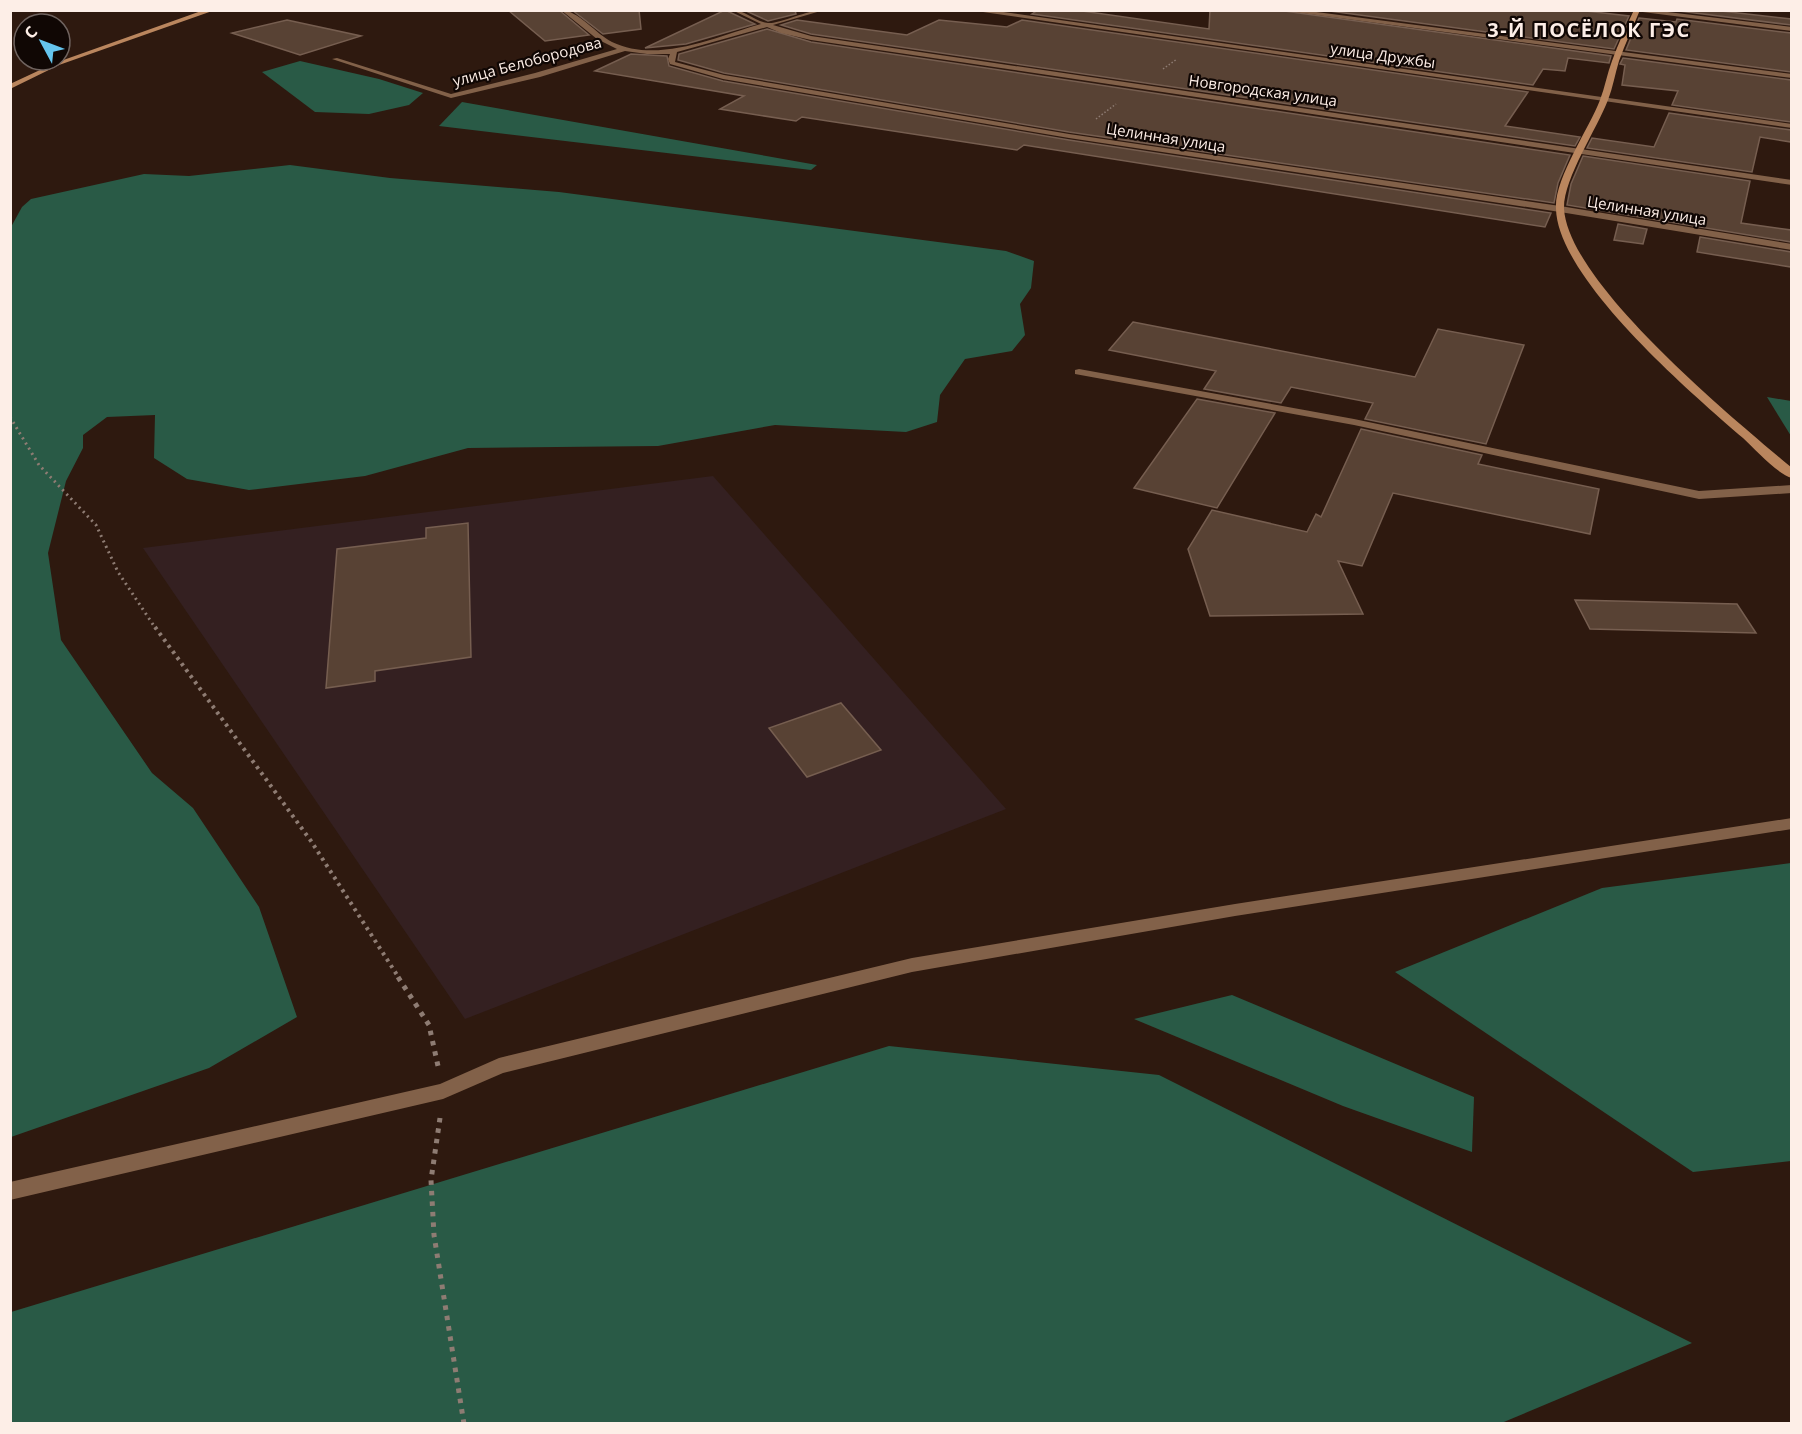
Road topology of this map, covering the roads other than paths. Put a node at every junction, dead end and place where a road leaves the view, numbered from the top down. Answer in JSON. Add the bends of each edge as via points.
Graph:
{"nodes":[{"id":1,"x":212,"y":10,"type":"edge"},
{"id":2,"x":564,"y":10,"type":"edge"},
{"id":3,"x":735,"y":10,"type":"edge"},
{"id":4,"x":822,"y":10,"type":"edge"},
{"id":5,"x":972,"y":10,"type":"edge"},
{"id":6,"x":1282,"y":10,"type":"edge"},
{"id":7,"x":1630,"y":10,"type":"edge"},
{"id":8,"x":1637,"y":11,"type":"edge"},
{"id":9,"x":764,"y":24,"type":"junction"},
{"id":10,"x":1791,"y":29,"type":"edge"},
{"id":11,"x":624,"y":50,"type":"junction"},
{"id":12,"x":674,"y":52,"type":"junction"},
{"id":13,"x":1618,"y":53,"type":"junction"},
{"id":14,"x":335,"y":59,"type":"dead end"},
{"id":15,"x":1791,"y":76,"type":"edge"},
{"id":16,"x":10,"y":87,"type":"edge"},
{"id":17,"x":1604,"y":99,"type":"junction"},
{"id":18,"x":1791,"y":126,"type":"edge"},
{"id":19,"x":1581,"y":150,"type":"junction"},
{"id":20,"x":1791,"y":183,"type":"edge"},
{"id":21,"x":1560,"y":209,"type":"junction"},
{"id":22,"x":1791,"y":247,"type":"edge"},
{"id":23,"x":1079,"y":372,"type":"dead end"},
{"id":24,"x":1791,"y":475,"type":"edge"},
{"id":25,"x":1791,"y":489,"type":"edge"},
{"id":26,"x":1791,"y":824,"type":"edge"},
{"id":27,"x":10,"y":1191,"type":"edge"}],
"edges":[{"from":1,"to":16,"type":"street","via":[[57,64]]},
{"from":2,"to":11,"type":"street","via":[[603,42]]},
{"from":3,"to":9,"type":"street","name":"Новгородская улица"},
{"from":4,"to":9,"type":"street"},
{"from":5,"to":17,"type":"street","name":"улица Дружбы"},
{"from":6,"to":13,"type":"street"},
{"from":7,"to":8,"type":"street"},
{"from":8,"to":10,"type":"street"},
{"from":8,"to":13,"type":"street"},
{"from":9,"to":12,"type":"street"},
{"from":9,"to":19,"type":"street","name":"Новгородская улица","via":[[811,38]]},
{"from":11,"to":12,"type":"street"},
{"from":11,"to":14,"type":"street","name":"улица Белобородова","via":[[451,96]]},
{"from":12,"to":21,"type":"street","name":"Целинная улица","via":[[672,63],[723,77],[1069,136]]},
{"from":13,"to":15,"type":"street"},
{"from":13,"to":17,"type":"street"},
{"from":17,"to":18,"type":"street","name":"улица Дружбы"},
{"from":17,"to":19,"type":"street"},
{"from":19,"to":20,"type":"street","name":"Новгородская улица"},
{"from":19,"to":21,"type":"street"},
{"from":21,"to":22,"type":"street","name":"Целинная улица"},
{"from":21,"to":24,"type":"street","via":[[1581,263],[1628,322],[1684,379]]},
{"from":23,"to":25,"type":"street","via":[[1354,422],[1699,495]]},
{"from":26,"to":27,"type":"street","via":[[1235,910],[912,965],[499,1066],[443,1090]]}]}
